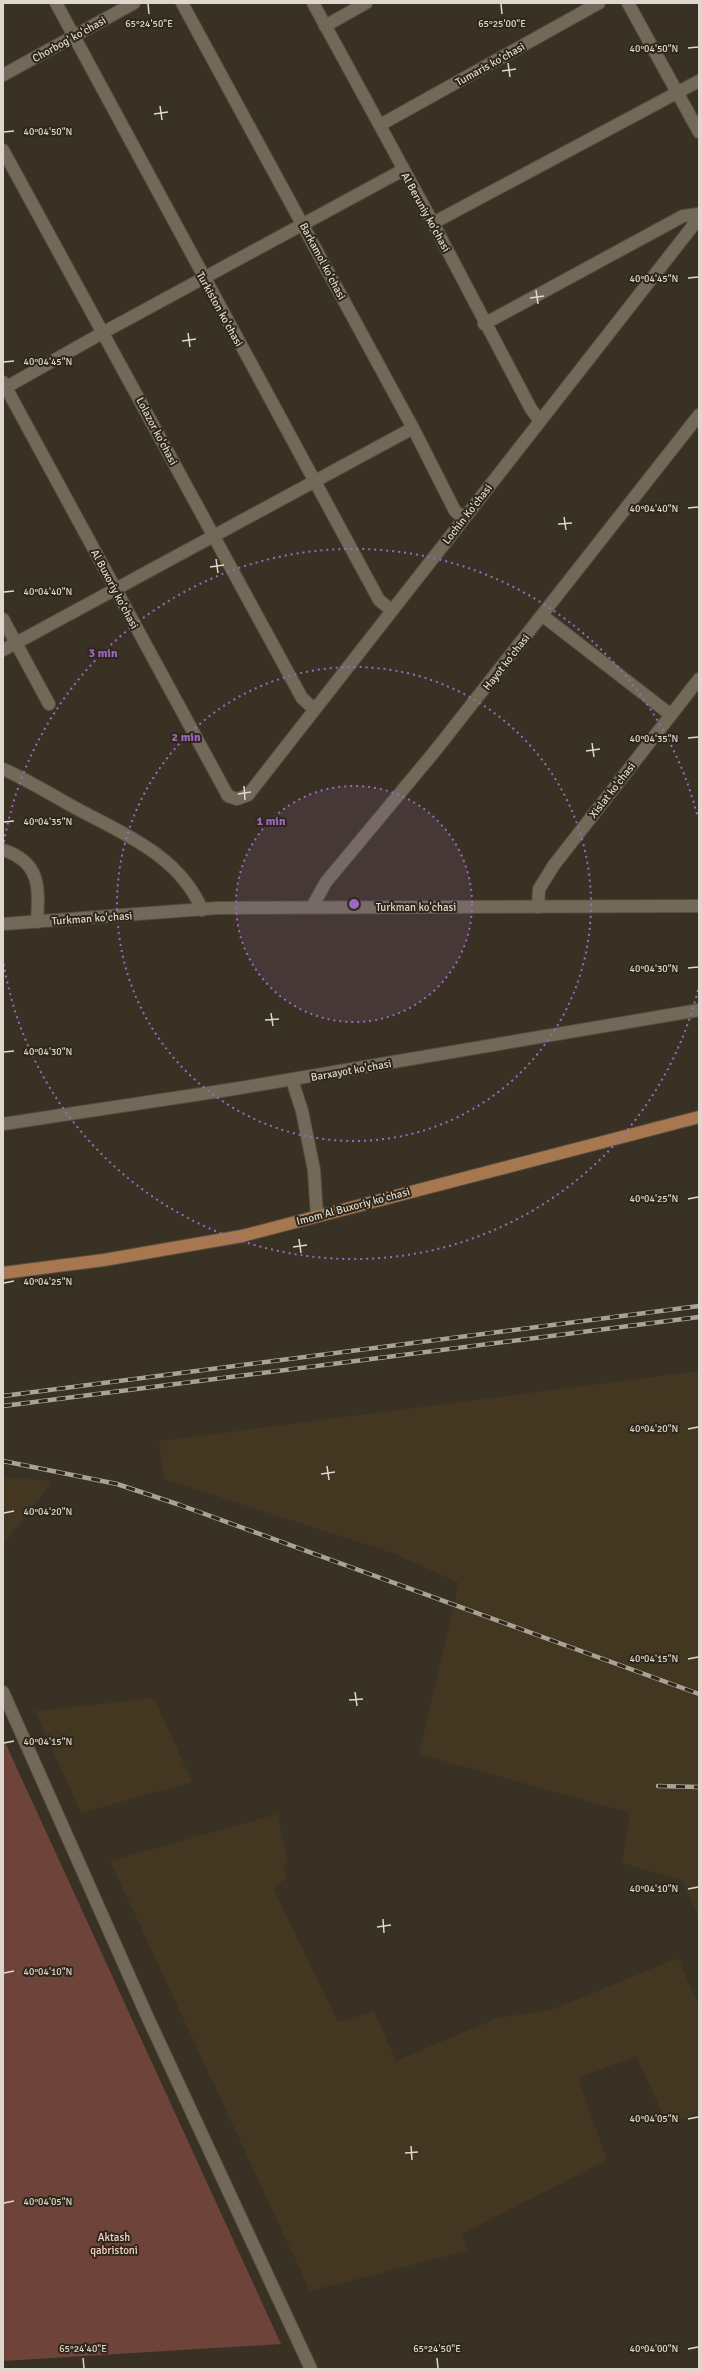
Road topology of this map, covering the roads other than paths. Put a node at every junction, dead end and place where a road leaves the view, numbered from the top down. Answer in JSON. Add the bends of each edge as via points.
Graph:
{"nodes":[{"id":1,"x":56,"y":3,"type":"edge"},
{"id":2,"x":134,"y":3,"type":"edge"},
{"id":3,"x":182,"y":3,"type":"edge"},
{"id":4,"x":313,"y":3,"type":"edge"},
{"id":5,"x":366,"y":3,"type":"edge"},
{"id":6,"x":599,"y":3,"type":"edge"},
{"id":7,"x":628,"y":3,"type":"edge"},
{"id":8,"x":325,"y":26,"type":"junction"},
{"id":9,"x":74,"y":36,"type":"junction"},
{"id":10,"x":3,"y":75,"type":"edge"},
{"id":11,"x":699,"y":81,"type":"edge"},
{"id":12,"x":677,"y":93,"type":"junction"},
{"id":13,"x":380,"y":125,"type":"junction"},
{"id":14,"x":699,"y":132,"type":"edge"},
{"id":15,"x":3,"y":150,"type":"edge"},
{"id":16,"x":403,"y":170,"type":"junction"},
{"id":17,"x":699,"y":214,"type":"edge"},
{"id":18,"x":699,"y":218,"type":"edge"},
{"id":19,"x":433,"y":223,"type":"junction"},
{"id":20,"x":303,"y":225,"type":"junction"},
{"id":21,"x":203,"y":278,"type":"junction"},
{"id":22,"x":484,"y":324,"type":"junction"},
{"id":23,"x":104,"y":332,"type":"junction"},
{"id":24,"x":4,"y":386,"type":"edge"},
{"id":25,"x":699,"y":415,"type":"edge"},
{"id":26,"x":540,"y":421,"type":"junction"},
{"id":27,"x":413,"y":428,"type":"junction"},
{"id":28,"x":314,"y":481,"type":"junction"},
{"id":29,"x":464,"y":518,"type":"junction"},
{"id":30,"x":214,"y":536,"type":"junction"},
{"id":31,"x":115,"y":589,"type":"junction"},
{"id":32,"x":391,"y":610,"type":"junction"},
{"id":33,"x":543,"y":616,"type":"junction"},
{"id":34,"x":3,"y":619,"type":"edge"},
{"id":35,"x":16,"y":643,"type":"junction"},
{"id":36,"x":3,"y":650,"type":"edge"},
{"id":37,"x":699,"y":679,"type":"edge"},
{"id":38,"x":49,"y":704,"type":"dead end"},
{"id":39,"x":314,"y":709,"type":"junction"},
{"id":40,"x":671,"y":714,"type":"junction"},
{"id":41,"x":3,"y":769,"type":"edge"},
{"id":42,"x":228,"y":796,"type":"joint"},
{"id":43,"x":3,"y":850,"type":"edge"},
{"id":44,"x":699,"y":906,"type":"edge"},
{"id":45,"x":312,"y":907,"type":"junction"},
{"id":46,"x":538,"y":907,"type":"junction"},
{"id":47,"x":202,"y":910,"type":"junction"},
{"id":48,"x":38,"y":922,"type":"junction"},
{"id":49,"x":3,"y":924,"type":"edge"},
{"id":50,"x":699,"y":1010,"type":"edge"},
{"id":51,"x":292,"y":1080,"type":"junction"},
{"id":52,"x":699,"y":1117,"type":"edge"},
{"id":53,"x":3,"y":1124,"type":"edge"},
{"id":54,"x":317,"y":1216,"type":"junction"},
{"id":55,"x":3,"y":1273,"type":"edge"},
{"id":56,"x":3,"y":1692,"type":"edge"},
{"id":57,"x":311,"y":2369,"type":"edge"}],
"edges":[{"from":1,"to":9,"type":"street","name":"Turkiston ko'chasi"},
{"from":2,"to":9,"type":"street","name":"Chorbog' ko'chasi"},
{"from":3,"to":20,"type":"street","name":"Barkamol ko'chasi"},
{"from":4,"to":8,"type":"street","name":"Al Beruniy ko'chasi"},
{"from":5,"to":8,"type":"street"},
{"from":6,"to":13,"type":"street","name":"Tumaris ko'chasi"},
{"from":7,"to":12,"type":"street"},
{"from":8,"to":13,"type":"street","name":"Al Beruniy ko'chasi"},
{"from":9,"to":10,"type":"street","name":"Chorbog' ko'chasi"},
{"from":9,"to":21,"type":"street","name":"Turkiston ko'chasi"},
{"from":11,"to":12,"type":"street"},
{"from":12,"to":14,"type":"street"},
{"from":12,"to":19,"type":"street"},
{"from":13,"to":16,"type":"street","name":"Al Beruniy ko'chasi"},
{"from":15,"to":23,"type":"street","name":"Lolazor ko'chasi"},
{"from":16,"to":19,"type":"street","name":"Al Beruniy ko'chasi"},
{"from":16,"to":20,"type":"street"},
{"from":17,"to":22,"type":"street","via":[[683,216]]},
{"from":18,"to":26,"type":"street","name":"Lochin Ko'chasi"},
{"from":19,"to":22,"type":"street","name":"Al Beruniy ko'chasi"},
{"from":20,"to":21,"type":"street"},
{"from":20,"to":27,"type":"street","name":"Barkamol ko'chasi"},
{"from":21,"to":23,"type":"street"},
{"from":21,"to":28,"type":"street","name":"Turkiston ko'chasi"},
{"from":22,"to":26,"type":"street","name":"Al Beruniy ko'chasi"},
{"from":23,"to":24,"type":"street"},
{"from":23,"to":30,"type":"street","name":"Lolazor ko'chasi"},
{"from":24,"to":31,"type":"street","name":"Al Buxoriy ko'chasi"},
{"from":25,"to":33,"type":"street","name":"Hayot ko'chasi"},
{"from":26,"to":29,"type":"street","name":"Lochin Ko'chasi"},
{"from":27,"to":28,"type":"street"},
{"from":27,"to":29,"type":"street","name":"Barkamol ko'chasi","via":[[455,511]]},
{"from":28,"to":30,"type":"street"},
{"from":28,"to":32,"type":"street","name":"Turkiston ko'chasi","via":[[379,600]]},
{"from":29,"to":32,"type":"street","name":"Lochin Ko'chasi"},
{"from":30,"to":31,"type":"street"},
{"from":30,"to":39,"type":"street","name":"Lolazor ko'chasi","via":[[302,698]]},
{"from":31,"to":35,"type":"street"},
{"from":31,"to":42,"type":"street","name":"Al Buxoriy ko'chasi"},
{"from":32,"to":39,"type":"street","name":"Lochin Ko'chasi"},
{"from":33,"to":40,"type":"street"},
{"from":33,"to":45,"type":"street","name":"Hayot ko'chasi","via":[[326,882]]},
{"from":34,"to":35,"type":"street"},
{"from":35,"to":36,"type":"street"},
{"from":35,"to":38,"type":"street"},
{"from":37,"to":40,"type":"street","name":"Xislat ko'chasi"},
{"from":39,"to":42,"type":"street","name":"Lochin Ko'chasi","via":[[248,795],[237,799]]},
{"from":40,"to":46,"type":"street","name":"Xislat ko'chasi","via":[[554,865],[539,889]]},
{"from":41,"to":47,"type":"street","via":[[130,835],[156,853],[187,884]]},
{"from":43,"to":48,"type":"street","name":"Turkman ko'chasi","via":[[16,854],[33,870],[39,890]]},
{"from":44,"to":46,"type":"street","name":"Turkman ko'chasi"},
{"from":45,"to":46,"type":"street","name":"Turkman ko'chasi"},
{"from":45,"to":47,"type":"street","name":"Turkman ko'chasi"},
{"from":47,"to":48,"type":"street","name":"Turkman ko'chasi"},
{"from":48,"to":49,"type":"street","name":"Turkman ko'chasi"},
{"from":50,"to":51,"type":"street","name":"Barxayot ko'chasi"},
{"from":51,"to":53,"type":"street","name":"Barxayot ko'chasi"},
{"from":51,"to":54,"type":"street","via":[[302,1111],[314,1170]]},
{"from":52,"to":54,"type":"main road","name":"Imom Al Buxoriy ko'chasi"},
{"from":54,"to":55,"type":"main road","name":"Imom Al Buxoriy ko'chasi","via":[[242,1236],[104,1260]]},
{"from":56,"to":57,"type":"street","via":[[147,2016]]}]}
